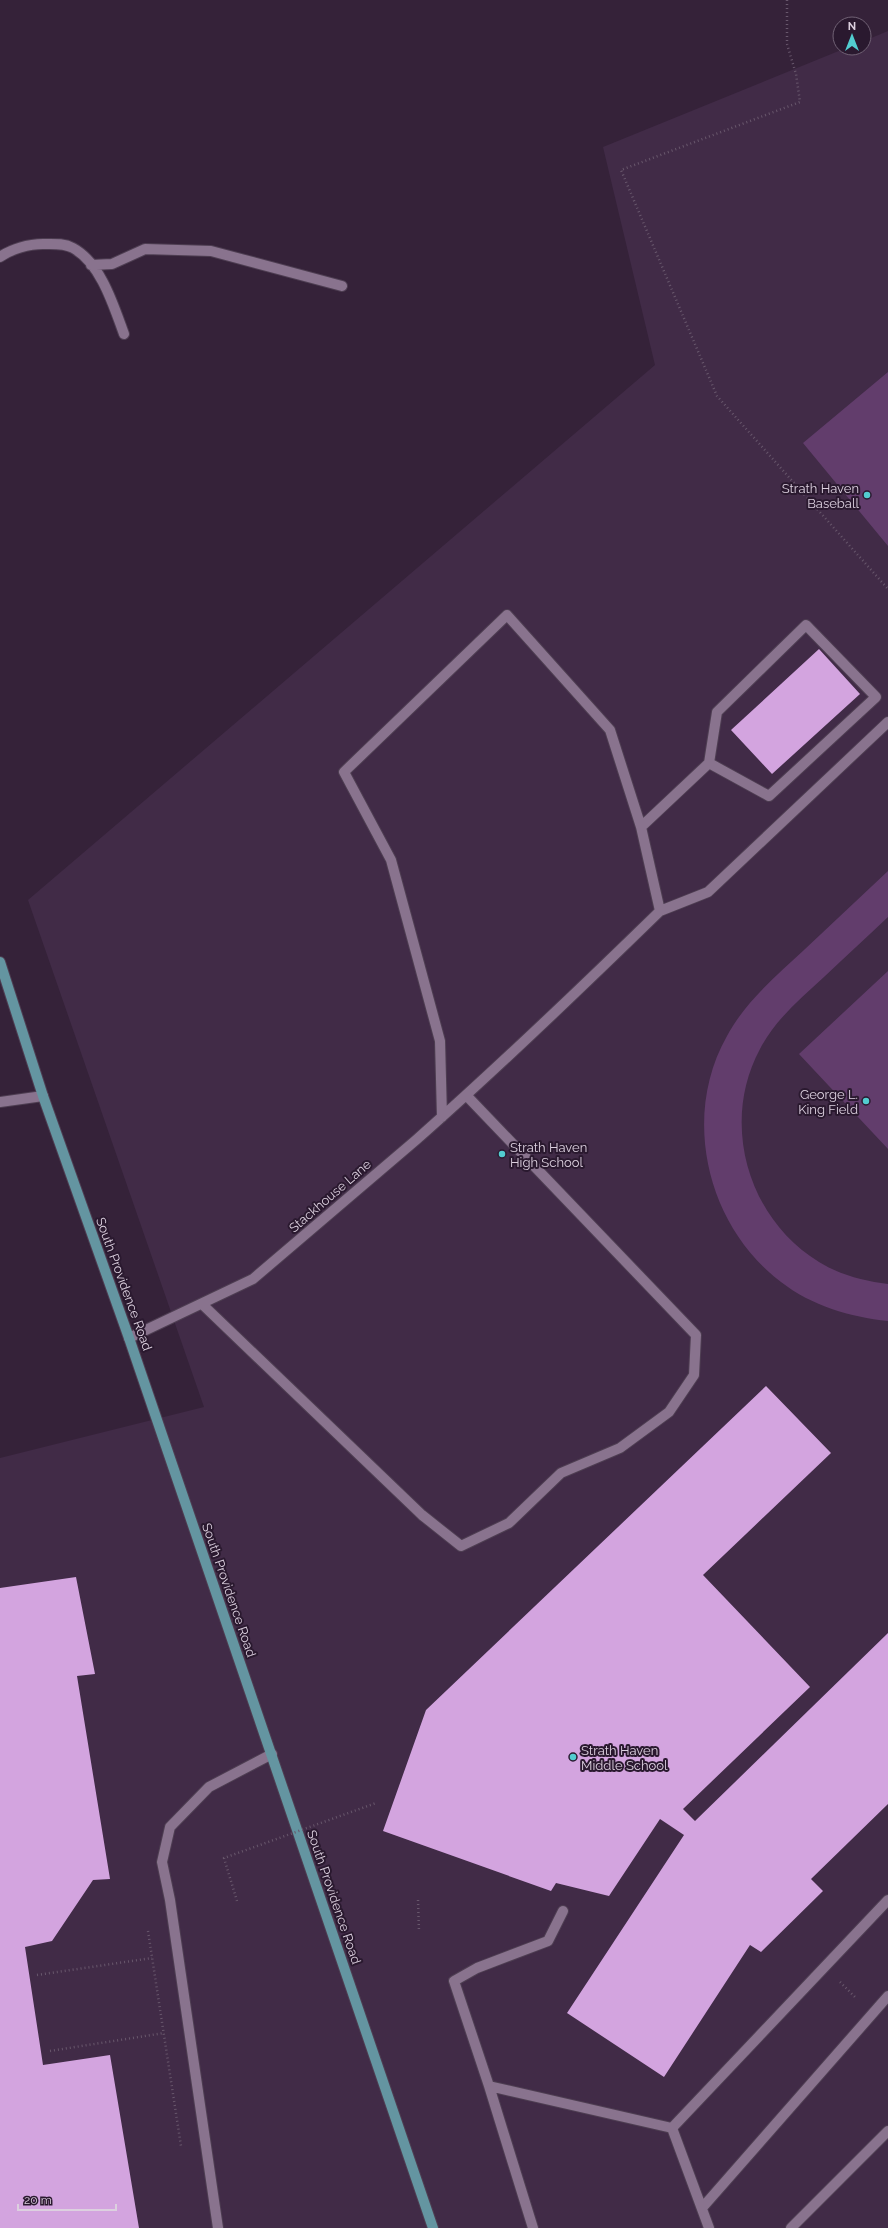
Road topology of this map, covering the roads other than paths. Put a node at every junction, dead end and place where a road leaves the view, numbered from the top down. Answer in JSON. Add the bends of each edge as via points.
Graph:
{"nodes":[{"id":1,"x":0,"y":257,"type":"edge"},
{"id":2,"x":91,"y":265,"type":"junction"},
{"id":3,"x":342,"y":286,"type":"dead end"},
{"id":4,"x":124,"y":334,"type":"dead end"},
{"id":5,"x":888,"y":722,"type":"edge"},
{"id":6,"x":709,"y":764,"type":"junction"},
{"id":7,"x":640,"y":827,"type":"junction"},
{"id":8,"x":660,"y":911,"type":"junction"},
{"id":9,"x":0,"y":962,"type":"edge"},
{"id":10,"x":466,"y":1095,"type":"junction"},
{"id":11,"x":43,"y":1096,"type":"junction"},
{"id":12,"x":0,"y":1102,"type":"edge"},
{"id":13,"x":442,"y":1117,"type":"junction"},
{"id":14,"x":203,"y":1305,"type":"junction"},
{"id":15,"x":129,"y":1338,"type":"junction"},
{"id":16,"x":272,"y":1754,"type":"junction"},
{"id":17,"x":888,"y":1900,"type":"edge"},
{"id":18,"x":563,"y":1911,"type":"dead end"},
{"id":19,"x":888,"y":1996,"type":"edge"},
{"id":20,"x":489,"y":2086,"type":"junction"},
{"id":21,"x":672,"y":2128,"type":"junction"},
{"id":22,"x":888,"y":2131,"type":"edge"},
{"id":23,"x":702,"y":2208,"type":"junction"},
{"id":24,"x":218,"y":2228,"type":"edge"},
{"id":25,"x":434,"y":2228,"type":"edge"},
{"id":26,"x":533,"y":2228,"type":"edge"},
{"id":27,"x":709,"y":2228,"type":"edge"},
{"id":28,"x":791,"y":2228,"type":"edge"}],
"edges":[{"from":1,"to":2,"type":"street","via":[[7,252],[36,244],[59,244],[74,248]]},
{"from":2,"to":3,"type":"street","via":[[112,264],[145,249],[197,249]]},
{"from":2,"to":4,"type":"street","via":[[104,282]]},
{"from":5,"to":8,"type":"street","via":[[708,892]]},
{"from":6,"to":6,"type":"street","via":[[717,712],[806,625],[876,697],[769,796]]},
{"from":6,"to":7,"type":"street"},
{"from":7,"to":8,"type":"street"},
{"from":7,"to":13,"type":"street","via":[[610,730],[507,615],[344,772],[391,860],[440,1041]]},
{"from":8,"to":10,"type":"street","name":"Stackhouse Lane","via":[[526,1041]]},
{"from":9,"to":11,"type":"main road","name":"South Providence Road"},
{"from":10,"to":13,"type":"street","name":"Stackhouse Lane"},
{"from":10,"to":14,"type":"street","via":[[696,1335],[694,1375],[669,1412],[620,1448],[561,1473],[509,1523],[461,1546],[422,1515]]},
{"from":11,"to":12,"type":"street"},
{"from":11,"to":15,"type":"main road","name":"South Providence Road"},
{"from":13,"to":14,"type":"street","name":"Stackhouse Lane","via":[[253,1279]]},
{"from":14,"to":15,"type":"street","name":"Stackhouse Lane"},
{"from":15,"to":16,"type":"main road","name":"South Providence Road"},
{"from":16,"to":24,"type":"street","via":[[209,1787],[170,1826],[162,1862],[170,1900]]},
{"from":16,"to":25,"type":"main road","name":"South Providence Road"},
{"from":17,"to":21,"type":"street"},
{"from":18,"to":20,"type":"street","via":[[548,1941],[477,1968],[454,1981]]},
{"from":19,"to":23,"type":"street"},
{"from":20,"to":21,"type":"street"},
{"from":20,"to":26,"type":"street"},
{"from":21,"to":23,"type":"street"},
{"from":22,"to":28,"type":"street"},
{"from":23,"to":27,"type":"street"}]}
